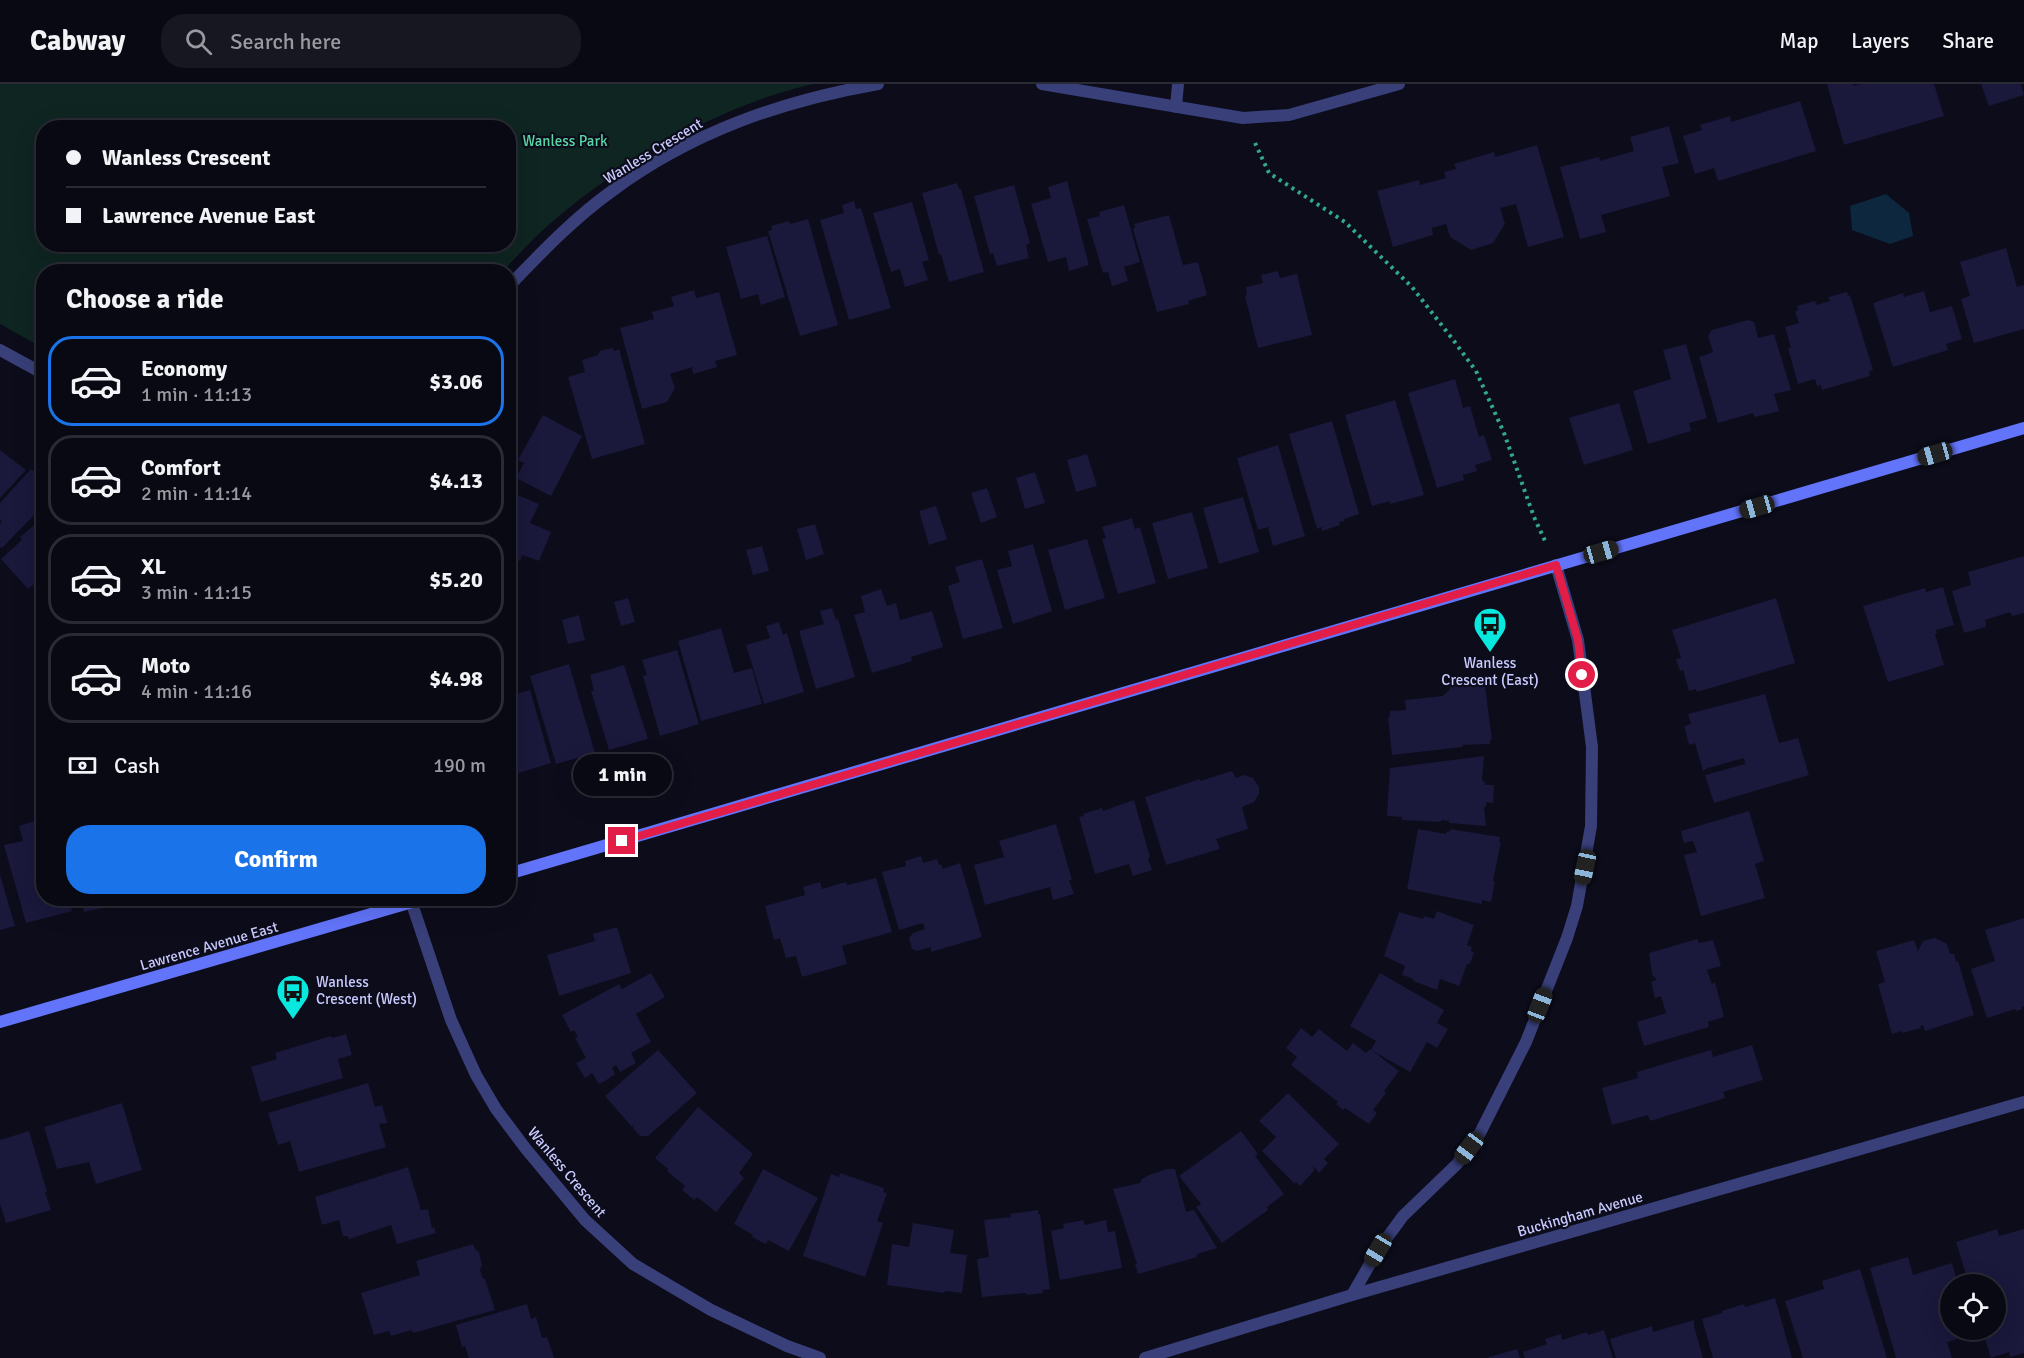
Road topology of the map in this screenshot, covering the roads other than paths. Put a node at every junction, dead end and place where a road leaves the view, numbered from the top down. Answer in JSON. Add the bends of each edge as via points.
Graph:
{"nodes":[{"id":1,"x":878,"y":84,"type":"edge"},
{"id":2,"x":1042,"y":84,"type":"edge"},
{"id":3,"x":1178,"y":84,"type":"edge"},
{"id":4,"x":1399,"y":84,"type":"edge"},
{"id":5,"x":1176,"y":106,"type":"junction"},
{"id":6,"x":516,"y":280,"type":"edge"},
{"id":7,"x":0,"y":350,"type":"edge"},
{"id":8,"x":36,"y":370,"type":"edge"},
{"id":9,"x":2024,"y":428,"type":"edge"},
{"id":10,"x":1556,"y":565,"type":"junction"},
{"id":11,"x":516,"y":872,"type":"edge"},
{"id":12,"x":393,"y":906,"type":"edge"},
{"id":13,"x":412,"y":906,"type":"edge"},
{"id":14,"x":0,"y":1022,"type":"edge"},
{"id":15,"x":2024,"y":1102,"type":"edge"},
{"id":16,"x":1352,"y":1295,"type":"junction"},
{"id":17,"x":1163,"y":1356,"type":"edge"},
{"id":18,"x":820,"y":1358,"type":"edge"},
{"id":19,"x":1145,"y":1358,"type":"edge"}],
"edges":[{"from":1,"to":6,"type":"street","name":"Wanless Crescent","via":[[775,108],[688,144],[612,190],[555,239]]},
{"from":2,"to":5,"type":"street"},
{"from":3,"to":5,"type":"street"},
{"from":4,"to":5,"type":"street","via":[[1289,115],[1243,118]]},
{"from":7,"to":8,"type":"street"},
{"from":9,"to":10,"type":"main road"},
{"from":10,"to":11,"type":"main road"},
{"from":10,"to":16,"type":"street","via":[[1578,640],[1592,747],[1591,826],[1576,906],[1526,1042],[1480,1133],[1457,1164],[1403,1216]]},
{"from":12,"to":14,"type":"main road","name":"Lawrence Avenue East"},
{"from":13,"to":18,"type":"street","name":"Wanless Crescent","via":[[451,1020],[476,1075],[526,1149],[585,1220],[633,1264],[711,1310]]},
{"from":15,"to":16,"type":"street","name":"Buckingham Avenue"},
{"from":16,"to":17,"type":"street","name":"Buckingham Avenue"},
{"from":17,"to":19,"type":"street","name":"Buckingham Avenue"}]}
